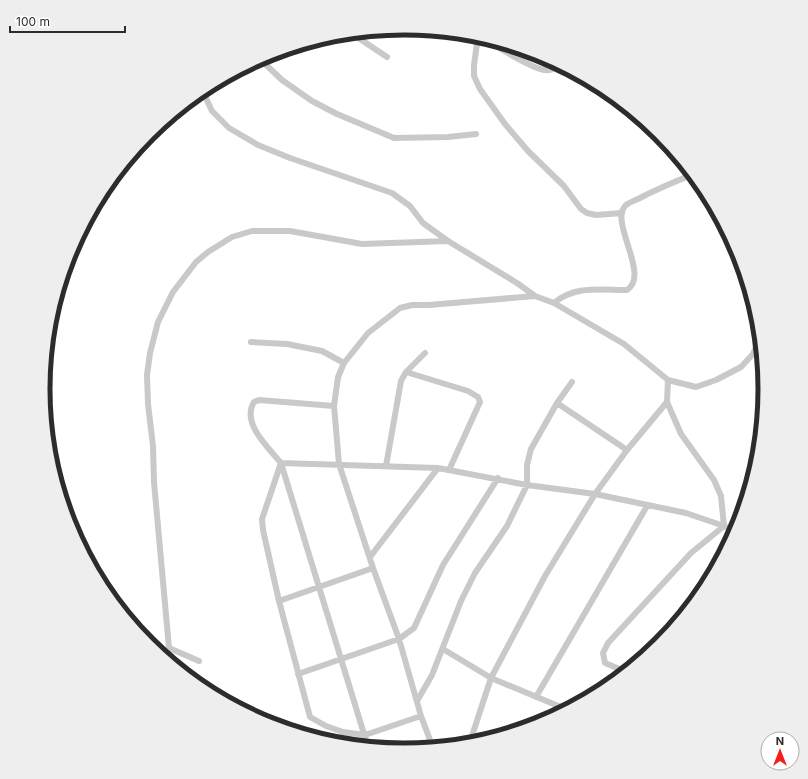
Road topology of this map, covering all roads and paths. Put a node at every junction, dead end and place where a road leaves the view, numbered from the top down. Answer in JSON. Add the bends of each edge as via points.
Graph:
{"nodes":[{"id":1,"x":358,"y":38,"type":"edge"},
{"id":2,"x":479,"y":43,"type":"edge"},
{"id":3,"x":500,"y":48,"type":"edge"},
{"id":4,"x":508,"y":53,"type":"joint"},
{"id":5,"x":387,"y":57,"type":"dead end"},
{"id":6,"x":265,"y":64,"type":"edge"},
{"id":7,"x":553,"y":68,"type":"edge"},
{"id":8,"x":205,"y":96,"type":"edge"},
{"id":9,"x":476,"y":134,"type":"dead end"},
{"id":10,"x":687,"y":177,"type":"edge"},
{"id":11,"x":622,"y":213,"type":"junction"},
{"id":12,"x":448,"y":241,"type":"junction"},
{"id":13,"x":535,"y":296,"type":"junction"},
{"id":14,"x":554,"y":303,"type":"junction"},
{"id":15,"x":251,"y":342,"type":"dead end"},
{"id":16,"x":756,"y":348,"type":"edge"},
{"id":17,"x":425,"y":353,"type":"dead end"},
{"id":18,"x":344,"y":363,"type":"junction"},
{"id":19,"x":406,"y":372,"type":"junction"},
{"id":20,"x":668,"y":380,"type":"junction"},
{"id":21,"x":572,"y":382,"type":"dead end"},
{"id":22,"x":667,"y":402,"type":"junction"},
{"id":23,"x":557,"y":403,"type":"junction"},
{"id":24,"x":334,"y":406,"type":"junction"},
{"id":25,"x":627,"y":450,"type":"junction"},
{"id":26,"x":281,"y":463,"type":"junction"},
{"id":27,"x":339,"y":464,"type":"junction"},
{"id":28,"x":386,"y":466,"type":"junction"},
{"id":29,"x":438,"y":468,"type":"junction"},
{"id":30,"x":449,"y":470,"type":"junction"},
{"id":31,"x":498,"y":478,"type":"junction"},
{"id":32,"x":527,"y":485,"type":"junction"},
{"id":33,"x":595,"y":494,"type":"junction"},
{"id":34,"x":647,"y":506,"type":"junction"},
{"id":35,"x":724,"y":526,"type":"junction"},
{"id":36,"x":730,"y":529,"type":"edge"},
{"id":37,"x":370,"y":557,"type":"junction"},
{"id":38,"x":373,"y":568,"type":"junction"},
{"id":39,"x":319,"y":587,"type":"junction"},
{"id":40,"x":279,"y":601,"type":"junction"},
{"id":41,"x":399,"y":639,"type":"junction"},
{"id":42,"x":443,"y":648,"type":"junction"},
{"id":43,"x":341,"y":659,"type":"junction"},
{"id":44,"x":199,"y":661,"type":"dead end"},
{"id":45,"x":621,"y":670,"type":"edge"},
{"id":46,"x":298,"y":674,"type":"junction"},
{"id":47,"x":490,"y":678,"type":"junction"},
{"id":48,"x":536,"y":697,"type":"junction"},
{"id":49,"x":417,"y":702,"type":"junction"},
{"id":50,"x":561,"y":707,"type":"edge"},
{"id":51,"x":421,"y":716,"type":"junction"},
{"id":52,"x":365,"y":735,"type":"junction"},
{"id":53,"x":471,"y":737,"type":"edge"},
{"id":54,"x":367,"y":742,"type":"edge"},
{"id":55,"x":432,"y":743,"type":"edge"}],
"edges":[{"from":1,"to":5,"type":"street"},
{"from":2,"to":11,"type":"street","via":[[474,76],[480,89],[505,124],[564,186],[581,209],[596,216]]},
{"from":3,"to":4,"type":"street"},
{"from":4,"to":7,"type":"street","via":[[540,69]]},
{"from":6,"to":9,"type":"street","via":[[282,80],[312,101],[358,124],[394,138]]},
{"from":8,"to":12,"type":"street","via":[[212,111],[229,128],[258,145],[290,158],[392,193],[410,206],[423,223]]},
{"from":10,"to":11,"type":"street","via":[[626,206]]},
{"from":11,"to":14,"type":"street","via":[[621,223],[632,255],[635,279],[632,287],[627,290],[584,289],[562,296]]},
{"from":12,"to":13,"type":"street"},
{"from":12,"to":44,"type":"street","via":[[362,244],[290,231],[252,231],[232,237],[208,252],[196,262],[173,292],[158,322],[150,353],[147,376],[148,404],[169,648]]},
{"from":13,"to":14,"type":"street"},
{"from":13,"to":18,"type":"street","via":[[400,308],[368,333]]},
{"from":14,"to":20,"type":"street","via":[[624,344]]},
{"from":15,"to":18,"type":"street","via":[[287,344],[322,351]]},
{"from":16,"to":20,"type":"street","via":[[741,367],[716,380],[696,387]]},
{"from":17,"to":19,"type":"street"},
{"from":18,"to":24,"type":"street","via":[[338,377]]},
{"from":19,"to":28,"type":"street","via":[[401,381]]},
{"from":19,"to":30,"type":"street","via":[[478,396],[480,402]]},
{"from":20,"to":22,"type":"street"},
{"from":21,"to":23,"type":"street"},
{"from":22,"to":25,"type":"street"},
{"from":22,"to":35,"type":"street","via":[[681,434],[714,480],[721,496]]},
{"from":23,"to":25,"type":"street"},
{"from":23,"to":32,"type":"street","via":[[531,449]]},
{"from":24,"to":26,"type":"street","via":[[267,400],[254,402],[250,408],[254,428]]},
{"from":24,"to":27,"type":"street"},
{"from":25,"to":33,"type":"street"},
{"from":26,"to":27,"type":"street"},
{"from":26,"to":39,"type":"street"},
{"from":26,"to":40,"type":"street","via":[[262,519]]},
{"from":27,"to":28,"type":"street"},
{"from":27,"to":37,"type":"street"},
{"from":28,"to":29,"type":"street"},
{"from":29,"to":30,"type":"street"},
{"from":29,"to":37,"type":"street"},
{"from":30,"to":31,"type":"street"},
{"from":31,"to":32,"type":"street"},
{"from":31,"to":41,"type":"street","via":[[443,565],[414,628]]},
{"from":32,"to":33,"type":"street"},
{"from":32,"to":42,"type":"street","via":[[507,526],[475,573],[460,601]]},
{"from":33,"to":34,"type":"street"},
{"from":33,"to":47,"type":"street","via":[[545,576]]},
{"from":34,"to":35,"type":"street","via":[[686,513]]},
{"from":34,"to":48,"type":"street"},
{"from":35,"to":36,"type":"street"},
{"from":35,"to":45,"type":"street","via":[[691,553],[608,643],[603,653],[605,663]]},
{"from":37,"to":38,"type":"street"},
{"from":38,"to":39,"type":"street"},
{"from":38,"to":41,"type":"street"},
{"from":39,"to":40,"type":"street"},
{"from":39,"to":43,"type":"street"},
{"from":40,"to":46,"type":"street"},
{"from":41,"to":43,"type":"street"},
{"from":41,"to":49,"type":"street"},
{"from":42,"to":47,"type":"street"},
{"from":42,"to":49,"type":"street"},
{"from":43,"to":46,"type":"street"},
{"from":43,"to":52,"type":"street"},
{"from":46,"to":52,"type":"street","via":[[310,717],[343,732]]},
{"from":47,"to":48,"type":"street"},
{"from":47,"to":53,"type":"street"},
{"from":48,"to":50,"type":"street"},
{"from":49,"to":51,"type":"street"},
{"from":51,"to":52,"type":"street"},
{"from":51,"to":55,"type":"street"},
{"from":52,"to":54,"type":"street"}]}
